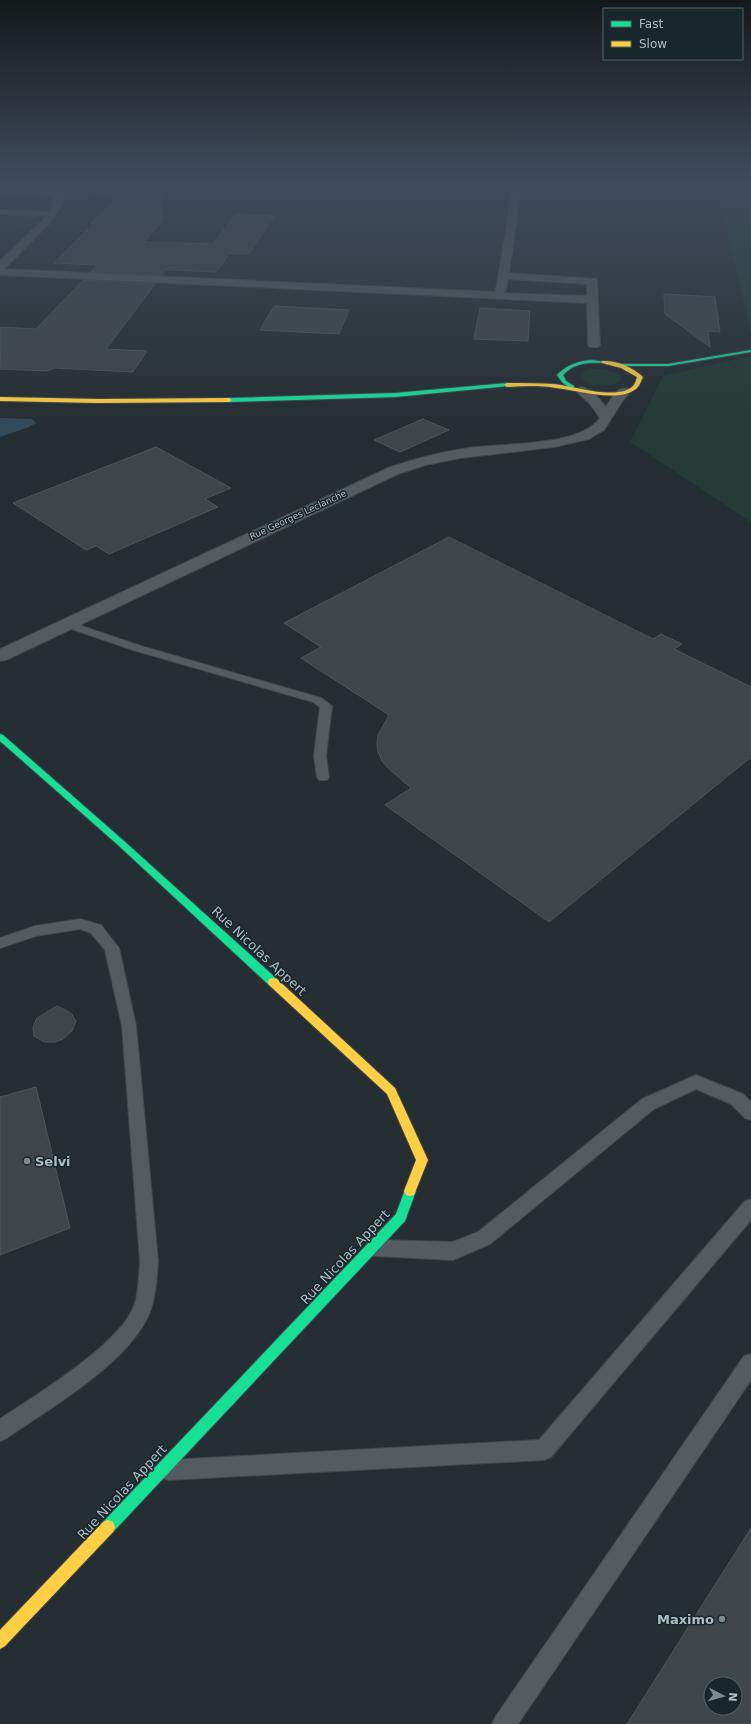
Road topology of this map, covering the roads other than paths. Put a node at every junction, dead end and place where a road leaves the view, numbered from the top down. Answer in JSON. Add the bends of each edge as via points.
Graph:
{"nodes":[{"id":1,"x":506,"y":261,"type":"edge"},
{"id":2,"x":0,"y":272,"type":"edge"},
{"id":3,"x":504,"y":276,"type":"junction"},
{"id":4,"x":500,"y":295,"type":"junction"},
{"id":5,"x":593,"y":300,"type":"junction"},
{"id":6,"x":594,"y":345,"type":"junction"},
{"id":7,"x":751,"y":351,"type":"edge"},
{"id":8,"x":578,"y":363,"type":"junction"},
{"id":9,"x":616,"y":364,"type":"junction"},
{"id":10,"x":668,"y":365,"type":"junction"},
{"id":11,"x":562,"y":370,"type":"junction"},
{"id":12,"x":640,"y":377,"type":"junction"},
{"id":13,"x":515,"y":385,"type":"junction"},
{"id":14,"x":577,"y":389,"type":"junction"},
{"id":15,"x":624,"y":392,"type":"junction"},
{"id":16,"x":0,"y":399,"type":"edge"},
{"id":17,"x":606,"y":417,"type":"junction"},
{"id":18,"x":67,"y":624,"type":"junction"},
{"id":19,"x":0,"y":656,"type":"edge"},
{"id":20,"x":0,"y":737,"type":"edge"},
{"id":21,"x":323,"y":778,"type":"dead end"},
{"id":22,"x":0,"y":942,"type":"edge"},
{"id":23,"x":751,"y":1113,"type":"edge"},
{"id":24,"x":751,"y":1207,"type":"edge"},
{"id":25,"x":371,"y":1248,"type":"junction"},
{"id":26,"x":751,"y":1363,"type":"edge"},
{"id":27,"x":0,"y":1431,"type":"edge"},
{"id":28,"x":160,"y":1471,"type":"junction"},
{"id":29,"x":0,"y":1641,"type":"edge"},
{"id":30,"x":504,"y":1724,"type":"edge"}],
"edges":[{"from":1,"to":3,"type":"street"},
{"from":2,"to":4,"type":"street"},
{"from":3,"to":4,"type":"street"},
{"from":3,"to":5,"type":"street","via":[[592,281]]},
{"from":4,"to":5,"type":"street"},
{"from":5,"to":6,"type":"street"},
{"from":6,"to":8,"type":"street","via":[[589,355]]},
{"from":6,"to":9,"type":"street","via":[[601,355]]},
{"from":7,"to":10,"type":"main road"},
{"from":8,"to":9,"type":"main road"},
{"from":8,"to":11,"type":"main road"},
{"from":9,"to":10,"type":"main road"},
{"from":9,"to":12,"type":"main road","via":[[630,368]]},
{"from":10,"to":12,"type":"main road","via":[[651,370]]},
{"from":11,"to":13,"type":"main road"},
{"from":11,"to":14,"type":"main road","via":[[562,379]]},
{"from":12,"to":15,"type":"main road","via":[[638,386]]},
{"from":13,"to":14,"type":"main road"},
{"from":13,"to":16,"type":"main road","via":[[398,394],[258,400],[157,402]]},
{"from":14,"to":15,"type":"main road","via":[[603,394]]},
{"from":14,"to":17,"type":"street","via":[[595,401]]},
{"from":15,"to":17,"type":"street","name":"Rue Georges Leclanche","via":[[614,401]]},
{"from":17,"to":18,"type":"street","name":"Rue Georges Leclanche","via":[[595,431],[578,438],[469,452],[393,471]]},
{"from":18,"to":19,"type":"street","name":"Rue Georges Leclanche"},
{"from":18,"to":21,"type":"lane","via":[[137,648],[317,700],[326,706],[320,756]]},
{"from":20,"to":25,"type":"main road","name":"Rue Nicolas Appert","via":[[121,843],[391,1091],[422,1160],[401,1217]]},
{"from":22,"to":27,"type":"lane","via":[[35,931],[80,924],[96,929],[112,948],[129,1026],[149,1262],[142,1311],[131,1330],[94,1365]]},
{"from":23,"to":25,"type":"lane","via":[[737,1099],[696,1082],[648,1104],[484,1238],[453,1251]]},
{"from":24,"to":28,"type":"lane","via":[[544,1450]]},
{"from":25,"to":28,"type":"main road","name":"Rue Nicolas Appert"},
{"from":26,"to":30,"type":"lane"},
{"from":28,"to":29,"type":"main road","name":"Rue Nicolas Appert"}]}
